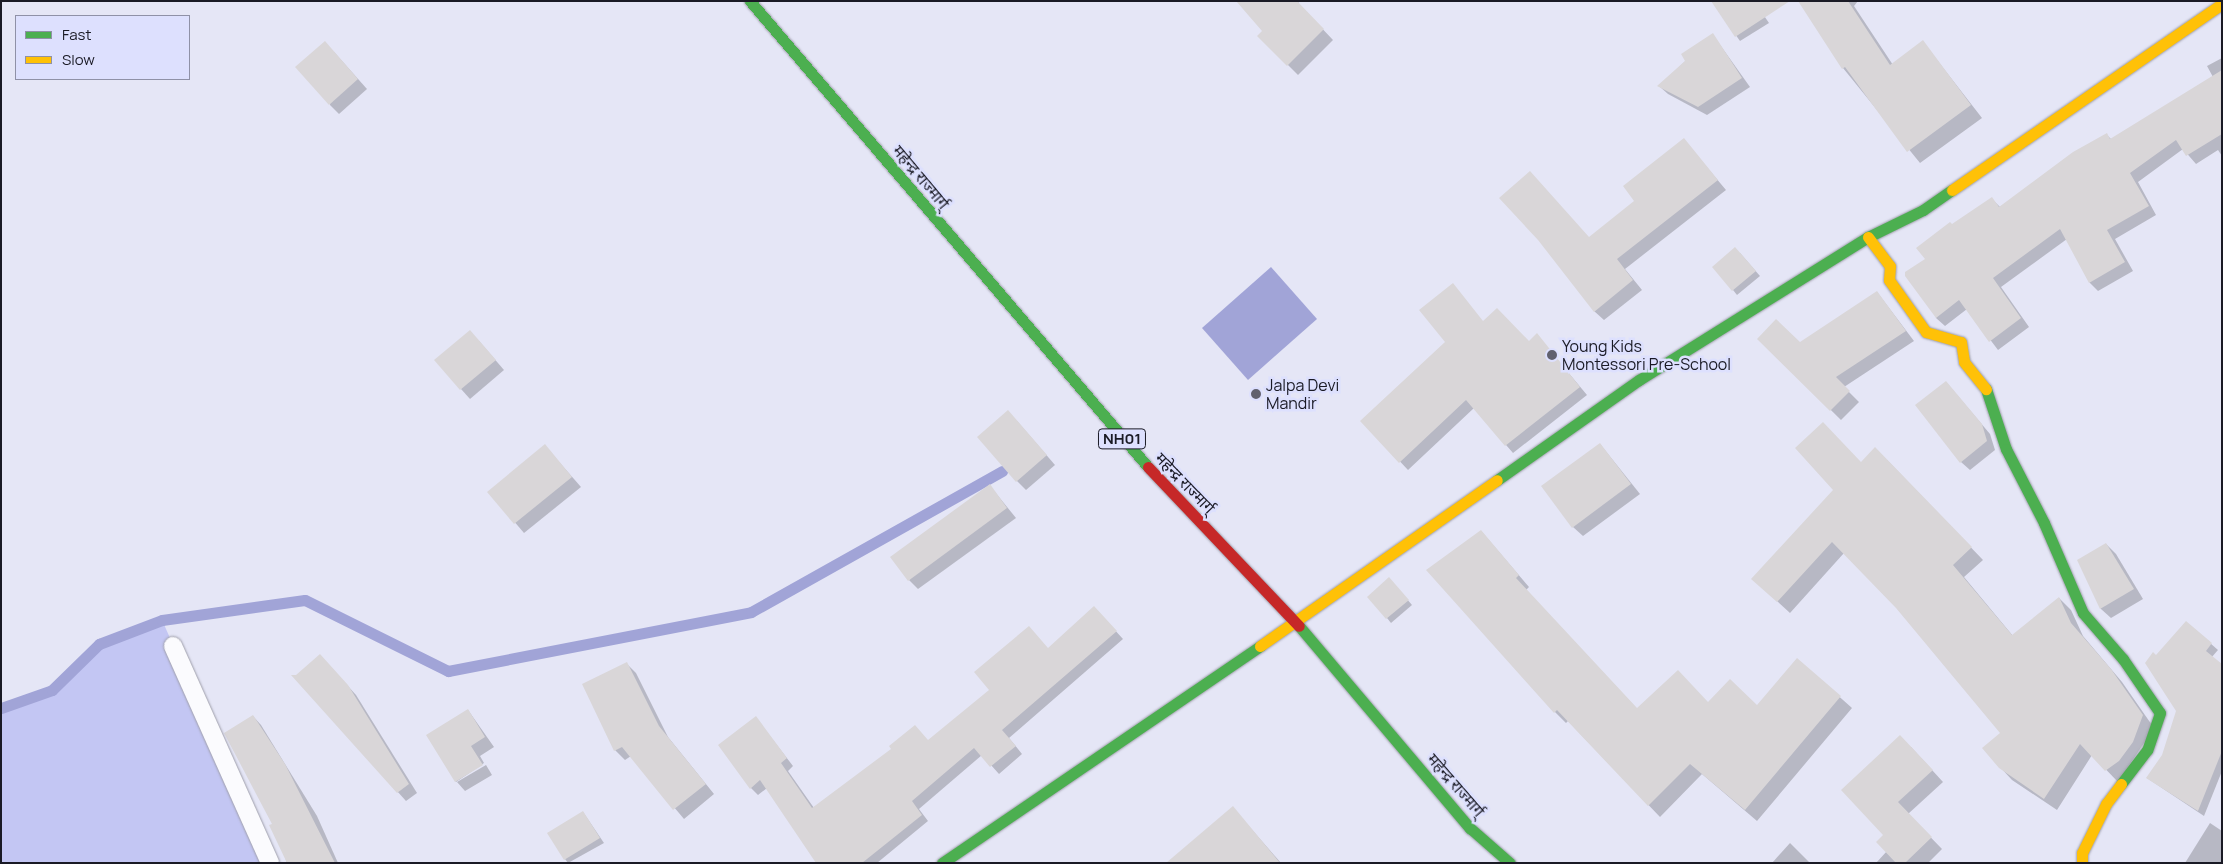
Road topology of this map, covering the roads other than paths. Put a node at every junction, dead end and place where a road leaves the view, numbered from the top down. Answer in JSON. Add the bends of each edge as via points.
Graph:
{"nodes":[{"id":1,"x":750,"y":1,"type":"edge"},
{"id":2,"x":2222,"y":4,"type":"edge"},
{"id":3,"x":1868,"y":237,"type":"junction"},
{"id":4,"x":1295,"y":622,"type":"junction"},
{"id":5,"x":173,"y":646,"type":"dead end"},
{"id":6,"x":270,"y":863,"type":"edge"},
{"id":7,"x":942,"y":863,"type":"edge"},
{"id":8,"x":1510,"y":863,"type":"edge"},
{"id":9,"x":2082,"y":863,"type":"edge"}],
"edges":[{"from":1,"to":4,"type":"main road","name":"महेन्द्र राज्मार्ग्","number":"NH01","via":[[1132,451]]},
{"from":2,"to":3,"type":"main road","via":[[1923,210]]},
{"from":3,"to":4,"type":"main road","via":[[1639,380]]},
{"from":3,"to":9,"type":"main road","via":[[1890,266],[1889,280],[1926,332],[1961,342],[1964,362],[1989,393],[2006,450],[2044,523],[2083,612],[2123,659],[2160,713],[2148,750],[2106,804],[2082,853]]},
{"from":4,"to":7,"type":"main road"},
{"from":4,"to":8,"type":"main road","name":"महेन्द्र राज्मार्ग्","number":"NH01","via":[[1470,828]]},
{"from":5,"to":6,"type":"lane"}]}
